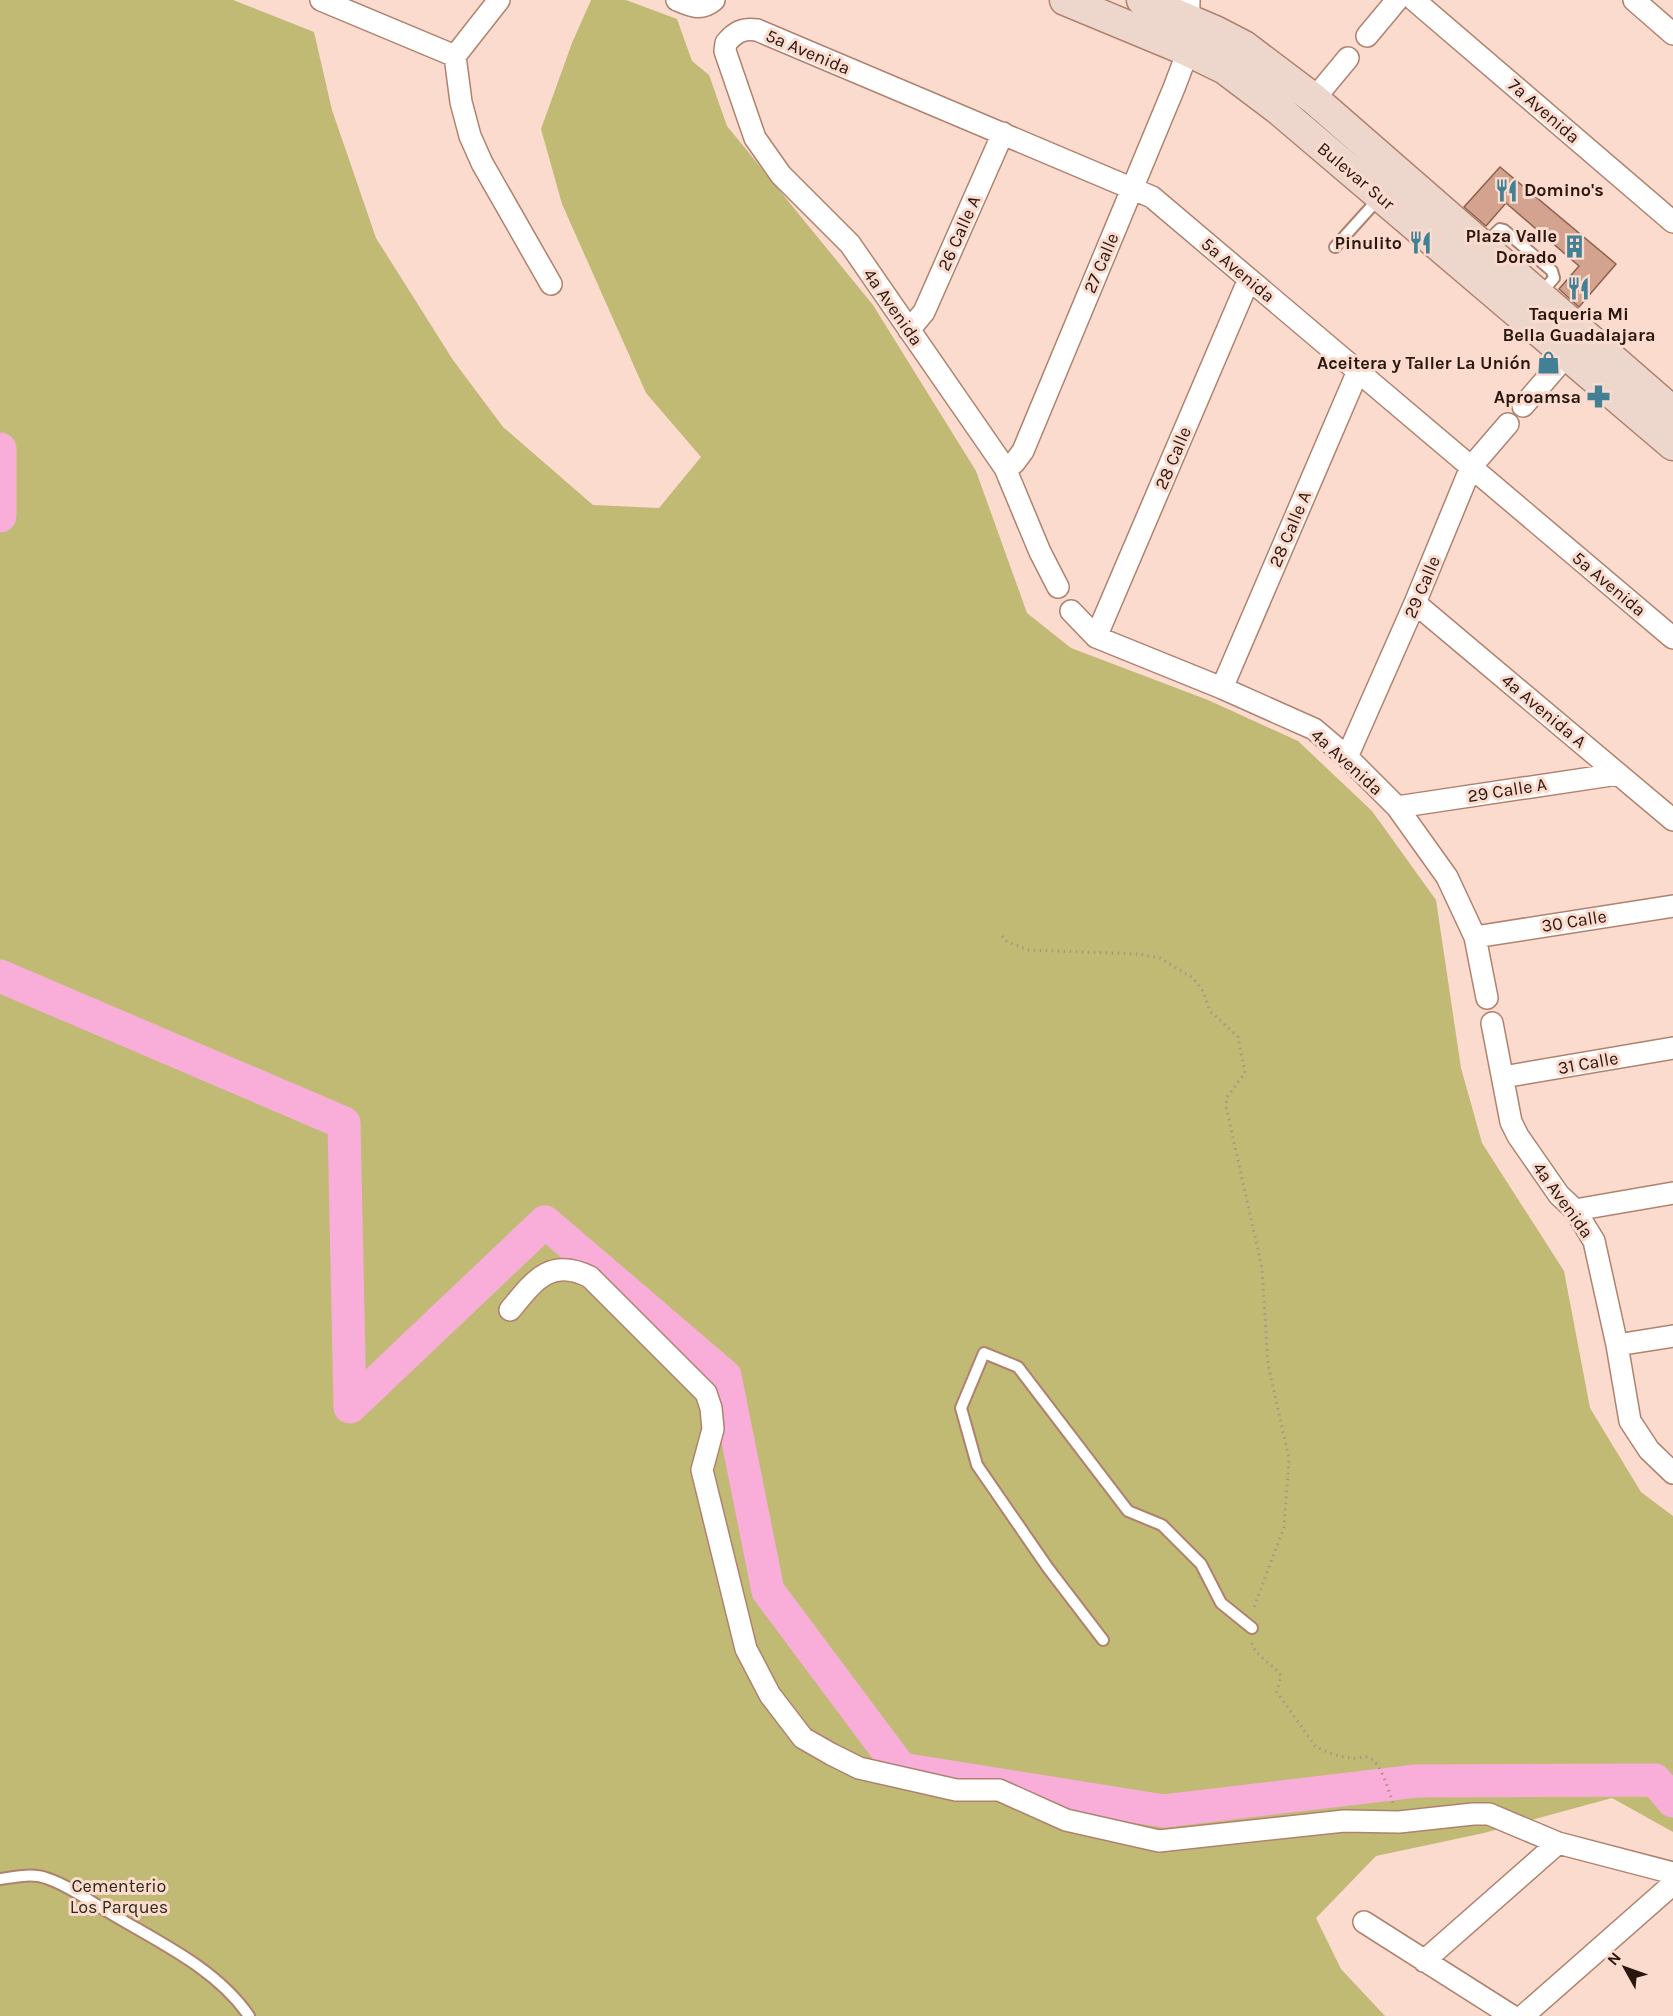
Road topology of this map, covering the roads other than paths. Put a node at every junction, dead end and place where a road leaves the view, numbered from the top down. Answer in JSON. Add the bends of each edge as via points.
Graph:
{"nodes":[{"id":1,"x":321,"y":0,"type":"edge"},
{"id":2,"x":499,"y":0,"type":"edge"},
{"id":3,"x":676,"y":0,"type":"edge"},
{"id":4,"x":1065,"y":0,"type":"edge"},
{"id":5,"x":1142,"y":0,"type":"edge"},
{"id":6,"x":1397,"y":0,"type":"edge"},
{"id":7,"x":1414,"y":0,"type":"edge"},
{"id":8,"x":1634,"y":0,"type":"edge"},
{"id":9,"x":709,"y":3,"type":"edge"},
{"id":10,"x":1189,"y":10,"type":"edge"},
{"id":11,"x":1673,"y":34,"type":"edge"},
{"id":12,"x":1367,"y":36,"type":"dead end"},
{"id":13,"x":731,"y":37,"type":"joint"},
{"id":14,"x":1188,"y":51,"type":"junction"},
{"id":15,"x":455,"y":56,"type":"junction"},
{"id":16,"x":1348,"y":58,"type":"dead end"},
{"id":17,"x":1314,"y":99,"type":"junction"},
{"id":18,"x":1003,"y":133,"type":"junction"},
{"id":19,"x":1133,"y":187,"type":"junction"},
{"id":20,"x":1380,"y":197,"type":"junction"},
{"id":21,"x":1673,"y":222,"type":"edge"},
{"id":22,"x":1335,"y":247,"type":"dead end"},
{"id":23,"x":1249,"y":279,"type":"junction"},
{"id":24,"x":551,"y":284,"type":"dead end"},
{"id":25,"x":909,"y":330,"type":"junction"},
{"id":26,"x":1567,"y":355,"type":"junction"},
{"id":27,"x":1358,"y":371,"type":"junction"},
{"id":28,"x":1523,"y":406,"type":"dead end"},
{"id":29,"x":1672,"y":411,"type":"edge"},
{"id":30,"x":1508,"y":424,"type":"dead end"},
{"id":31,"x":1673,"y":445,"type":"edge"},
{"id":32,"x":1471,"y":467,"type":"junction"},
{"id":33,"x":1005,"y":468,"type":"junction"},
{"id":34,"x":1058,"y":587,"type":"dead end"},
{"id":35,"x":1415,"y":603,"type":"junction"},
{"id":36,"x":1071,"y":611,"type":"dead end"},
{"id":37,"x":1096,"y":637,"type":"junction"},
{"id":38,"x":1673,"y":638,"type":"edge"},
{"id":39,"x":1222,"y":688,"type":"junction"},
{"id":40,"x":1347,"y":757,"type":"junction"},
{"id":41,"x":1618,"y":774,"type":"junction"},
{"id":42,"x":1397,"y":807,"type":"junction"},
{"id":43,"x":1673,"y":820,"type":"edge"},
{"id":44,"x":1673,"y":906,"type":"edge"},
{"id":45,"x":1475,"y":937,"type":"junction"},
{"id":46,"x":1487,"y":998,"type":"dead end"},
{"id":47,"x":1492,"y":1023,"type":"dead end"},
{"id":48,"x":1673,"y":1048,"type":"edge"},
{"id":49,"x":1503,"y":1077,"type":"junction"},
{"id":50,"x":1673,"y":1193,"type":"edge"},
{"id":51,"x":1575,"y":1210,"type":"junction"},
{"id":52,"x":510,"y":1310,"type":"dead end"},
{"id":53,"x":1673,"y":1336,"type":"edge"},
{"id":54,"x":1617,"y":1345,"type":"junction"},
{"id":55,"x":1673,"y":1473,"type":"edge"},
{"id":56,"x":1252,"y":1628,"type":"road end"},
{"id":57,"x":1103,"y":1640,"type":"dead end"},
{"id":58,"x":1558,"y":1843,"type":"junction"},
{"id":59,"x":1673,"y":1873,"type":"edge"},
{"id":60,"x":0,"y":1879,"type":"edge"},
{"id":61,"x":1673,"y":1884,"type":"edge"},
{"id":62,"x":1364,"y":1922,"type":"dead end"},
{"id":63,"x":1424,"y":1961,"type":"junction"},
{"id":64,"x":249,"y":2016,"type":"edge"},
{"id":65,"x":1512,"y":2016,"type":"edge"},
{"id":66,"x":1523,"y":2016,"type":"edge"}],
"edges":[{"from":1,"to":15,"type":"street"},
{"from":2,"to":15,"type":"street"},
{"from":3,"to":9,"type":"street","via":[[694,7]]},
{"from":4,"to":14,"type":"main road","name":"Bulevar Sur"},
{"from":5,"to":10,"type":"main road","name":"Bulevar Sur"},
{"from":6,"to":12,"type":"street"},
{"from":7,"to":21,"type":"street","name":"7a Avenida"},
{"from":8,"to":11,"type":"street"},
{"from":10,"to":14,"type":"street"},
{"from":10,"to":17,"type":"main road","name":"Bulevar Sur"},
{"from":13,"to":18,"type":"street","name":"5a Avenida","via":[[743,30],[757,30]]},
{"from":13,"to":25,"type":"street","name":"4a Avenida","via":[[725,51],[755,138],[781,175],[850,244]]},
{"from":14,"to":19,"type":"street","name":"27 Calle"},
{"from":14,"to":20,"type":"main road","name":"Bulevar Sur","via":[[1225,69]]},
{"from":15,"to":24,"type":"street","via":[[470,136]]},
{"from":16,"to":17,"type":"street"},
{"from":17,"to":29,"type":"main road","name":"Bulevar Sur"},
{"from":18,"to":19,"type":"street","name":"5a Avenida"},
{"from":18,"to":25,"type":"street","name":"26 Calle A","via":[[924,312]]},
{"from":19,"to":23,"type":"street","name":"5a Avenida","via":[[1152,196]]},
{"from":19,"to":33,"type":"street","name":"27 Calle","via":[[1023,451]]},
{"from":20,"to":22,"type":"lane"},
{"from":20,"to":26,"type":"main road","name":"Bulevar Sur"},
{"from":23,"to":27,"type":"street","name":"5a Avenida"},
{"from":23,"to":37,"type":"street","name":"28 Calle"},
{"from":25,"to":33,"type":"street","name":"4a Avenida"},
{"from":26,"to":28,"type":"street"},
{"from":26,"to":31,"type":"main road","name":"Bulevar Sur"},
{"from":27,"to":32,"type":"street","name":"5a Avenida"},
{"from":27,"to":39,"type":"street","name":"28 Calle A"},
{"from":30,"to":32,"type":"street","name":"29 Calle"},
{"from":32,"to":35,"type":"street","name":"29 Calle"},
{"from":32,"to":38,"type":"street","name":"5a Avenida"},
{"from":33,"to":34,"type":"street","name":"4a Avenida"},
{"from":35,"to":40,"type":"street","name":"29 Calle"},
{"from":35,"to":41,"type":"street","name":"4a Avenida A"},
{"from":36,"to":37,"type":"street","name":"4a Avenida"},
{"from":37,"to":39,"type":"street","name":"4a Avenida"},
{"from":39,"to":40,"type":"street","name":"4a Avenida","via":[[1314,729]]},
{"from":40,"to":42,"type":"street","name":"4a Avenida"},
{"from":41,"to":42,"type":"street","name":"29 Calle A"},
{"from":41,"to":43,"type":"street","name":"4a Avenida A"},
{"from":42,"to":45,"type":"street","name":"4a Avenida","via":[[1447,877]]},
{"from":44,"to":45,"type":"street","name":"30 Calle"},
{"from":45,"to":46,"type":"street","name":"4a Avenida"},
{"from":47,"to":49,"type":"street","name":"4a Avenida"},
{"from":48,"to":49,"type":"street","name":"31 Calle"},
{"from":49,"to":51,"type":"street","name":"4a Avenida","via":[[1511,1122],[1518,1136],[1559,1195]]},
{"from":50,"to":51,"type":"street"},
{"from":51,"to":54,"type":"street","name":"4a Avenida","via":[[1594,1241]]},
{"from":52,"to":58,"type":"street","via":[[535,1280],[554,1270],[574,1269],[590,1277],[706,1393],[712,1429],[702,1470],[746,1649],[770,1695],[803,1738],[831,1754],[859,1768],[956,1790],[999,1790],[1066,1820],[1159,1841],[1344,1821],[1400,1822],[1489,1814]]},
{"from":53,"to":54,"type":"street"},
{"from":54,"to":55,"type":"street","name":"4a Avenida","via":[[1630,1421],[1649,1450]]},
{"from":56,"to":57,"type":"lane","via":[[1221,1603],[1201,1564],[1162,1525],[1128,1511],[1018,1367],[984,1353],[961,1408],[977,1465]]},
{"from":58,"to":59,"type":"street"},
{"from":58,"to":63,"type":"street"},
{"from":60,"to":64,"type":"lane","via":[[44,1877],[76,1893],[197,1965],[229,1992]]},
{"from":61,"to":66,"type":"street"},
{"from":62,"to":63,"type":"street"},
{"from":63,"to":65,"type":"street"}]}
